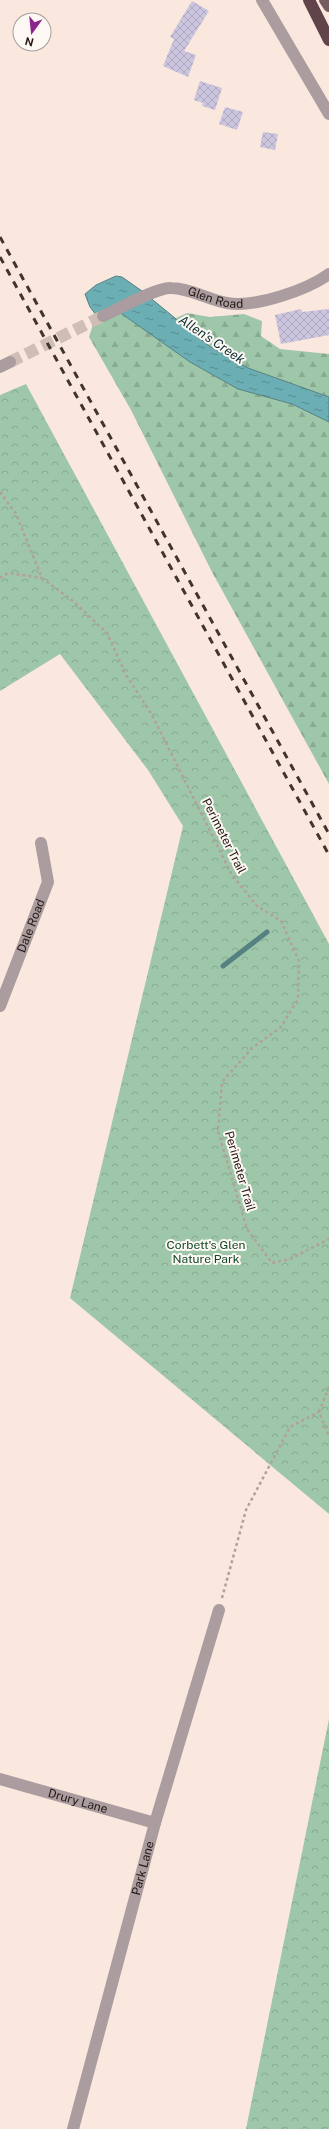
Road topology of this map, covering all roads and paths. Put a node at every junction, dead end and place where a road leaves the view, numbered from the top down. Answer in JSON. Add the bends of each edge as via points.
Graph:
{"nodes":[{"id":1,"x":262,"y":0,"type":"edge"},
{"id":2,"x":309,"y":0,"type":"edge"},
{"id":3,"x":326,"y":0,"type":"edge"},
{"id":4,"x":329,"y":6,"type":"edge"},
{"id":5,"x":329,"y":40,"type":"edge"},
{"id":6,"x":329,"y":114,"type":"edge"},
{"id":7,"x":329,"y":274,"type":"edge"},
{"id":8,"x":108,"y":314,"type":"tunnel mouth"},
{"id":9,"x":0,"y":492,"type":"edge"},
{"id":10,"x":0,"y":578,"type":"edge"},
{"id":11,"x":42,"y":578,"type":"junction"},
{"id":12,"x":41,"y":843,"type":"dead end"},
{"id":13,"x":0,"y":1006,"type":"edge"},
{"id":14,"x":329,"y":1239,"type":"edge"},
{"id":15,"x":329,"y":1387,"type":"edge"},
{"id":16,"x":318,"y":1412,"type":"junction"},
{"id":17,"x":329,"y":1436,"type":"edge"},
{"id":18,"x":219,"y":1610,"type":"joint"},
{"id":19,"x":0,"y":1779,"type":"edge"},
{"id":20,"x":155,"y":1823,"type":"junction"},
{"id":21,"x":73,"y":2129,"type":"edge"}],
"edges":[{"from":1,"to":6,"type":"street"},
{"from":2,"to":5,"type":"highway"},
{"from":3,"to":4,"type":"main road"},
{"from":7,"to":8,"type":"street","name":"Glen Road","via":[[311,285],[266,301],[228,304],[176,289],[161,290]]},
{"from":9,"to":11,"type":"path","via":[[16,514]]},
{"from":10,"to":11,"type":"path","name":"Perimeter Trail","via":[[8,573]]},
{"from":11,"to":14,"type":"path","name":"Perimeter Trail","via":[[73,601],[107,633],[232,875],[257,906],[281,921],[299,962],[298,999],[281,1028],[252,1048],[222,1082],[218,1131],[247,1230],[272,1263],[290,1259]]},
{"from":12,"to":13,"type":"street","name":"Dale Road","via":[[48,882]]},
{"from":15,"to":16,"type":"path"},
{"from":16,"to":17,"type":"path"},
{"from":16,"to":18,"type":"path","via":[[290,1427],[246,1510]]},
{"from":18,"to":20,"type":"street","name":"Park Lane"},
{"from":19,"to":20,"type":"street","name":"Drury Lane"},
{"from":20,"to":21,"type":"street","name":"Park Lane"}]}
